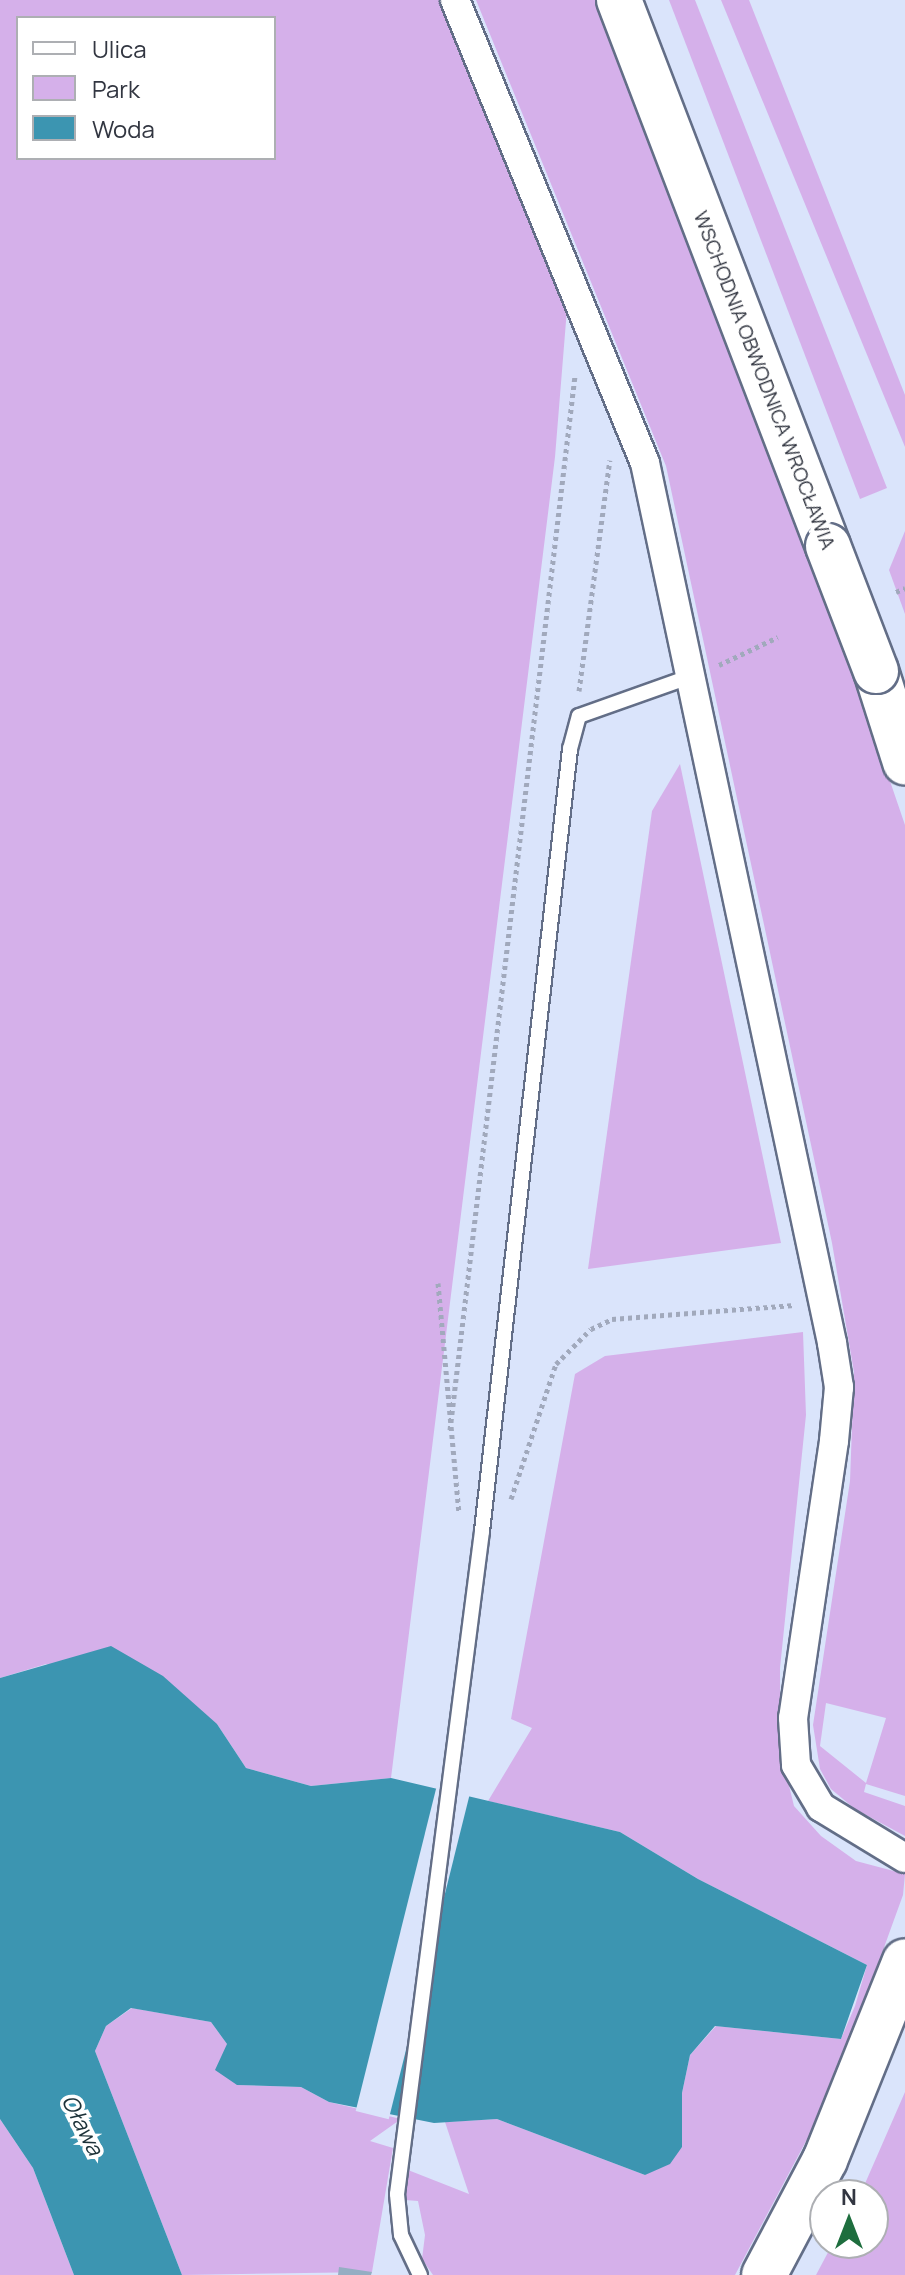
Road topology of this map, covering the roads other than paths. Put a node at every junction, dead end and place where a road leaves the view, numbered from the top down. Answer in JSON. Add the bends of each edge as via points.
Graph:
{"nodes":[{"id":1,"x":455,"y":0,"type":"edge"},
{"id":2,"x":619,"y":0,"type":"edge"},
{"id":3,"x":692,"y":676,"type":"junction"},
{"id":4,"x":905,"y":762,"type":"edge"},
{"id":5,"x":905,"y":1858,"type":"edge"},
{"id":6,"x":905,"y":1961,"type":"edge"},
{"id":7,"x":420,"y":2275,"type":"edge"},
{"id":8,"x":764,"y":2275,"type":"edge"}],
"edges":[{"from":1,"to":3,"type":"street","via":[[645,463]]},
{"from":2,"to":4,"type":"main road","name":"WSCHODNIA OBWODNICA WROCŁAWIA","bridge":true,"via":[[876,671]]},
{"from":3,"to":5,"type":"street","via":[[823,1303],[838,1400],[826,1518],[791,1741],[805,1786],[821,1807]]},
{"from":3,"to":7,"type":"lane","via":[[579,716],[562,808],[482,1531],[397,2194],[401,2235]]},
{"from":6,"to":8,"type":"main road","via":[[825,2160]]}]}
